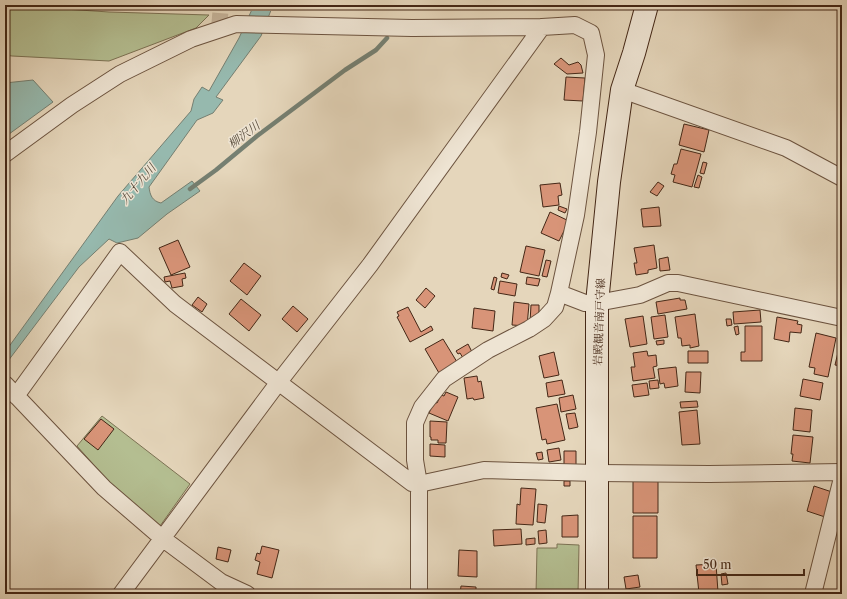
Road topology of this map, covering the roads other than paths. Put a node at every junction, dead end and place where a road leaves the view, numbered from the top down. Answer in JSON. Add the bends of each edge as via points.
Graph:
{"nodes":[{"id":1,"x":647,"y":5,"type":"edge"},
{"id":2,"x":542,"y":27,"type":"junction"},
{"id":3,"x":622,"y":90,"type":"junction"},
{"id":4,"x":5,"y":154,"type":"edge"},
{"id":5,"x":842,"y":178,"type":"edge"},
{"id":6,"x":559,"y":293,"type":"junction"},
{"id":7,"x":597,"y":303,"type":"junction"},
{"id":8,"x":842,"y":318,"type":"edge"},
{"id":9,"x":278,"y":383,"type":"junction"},
{"id":10,"x":11,"y":390,"type":"edge"},
{"id":11,"x":842,"y":472,"type":"edge"},
{"id":12,"x":596,"y":473,"type":"junction"},
{"id":13,"x":842,"y":478,"type":"edge"},
{"id":14,"x":419,"y":484,"type":"junction"},
{"id":15,"x":162,"y":538,"type":"junction"},
{"id":16,"x":121,"y":594,"type":"edge"},
{"id":17,"x":247,"y":594,"type":"edge"},
{"id":18,"x":419,"y":594,"type":"edge"},
{"id":19,"x":597,"y":594,"type":"edge"},
{"id":20,"x":813,"y":594,"type":"edge"}],
"edges":[{"from":1,"to":3,"type":"main road","name":"岩殿観音南戸守線"},
{"from":2,"to":4,"type":"street","via":[[412,28],[236,24],[191,39],[120,74]]},
{"from":2,"to":6,"type":"street","via":[[575,25],[591,33],[596,54],[576,215]]},
{"from":2,"to":9,"type":"street","via":[[370,265]]},
{"from":3,"to":5,"type":"street","via":[[786,148]]},
{"from":3,"to":7,"type":"main road","name":"岩殿観音南戸守線","via":[[609,182]]},
{"from":6,"to":7,"type":"street","via":[[585,303]]},
{"from":6,"to":14,"type":"street","via":[[555,307],[544,319],[488,350],[444,380],[422,407],[415,423],[415,460]]},
{"from":7,"to":8,"type":"street","via":[[640,295],[668,283],[678,283]]},
{"from":7,"to":12,"type":"main road","name":"岩殿観音南戸守線"},
{"from":9,"to":10,"type":"street","via":[[175,304],[120,252]]},
{"from":9,"to":14,"type":"street","via":[[412,483]]},
{"from":9,"to":15,"type":"street"},
{"from":10,"to":15,"type":"street","via":[[104,488]]},
{"from":11,"to":12,"type":"street"},
{"from":12,"to":14,"type":"street","via":[[484,470]]},
{"from":12,"to":19,"type":"main road","name":"岩殿観音南戸守線"},
{"from":13,"to":20,"type":"street"},
{"from":14,"to":18,"type":"street"},
{"from":15,"to":16,"type":"street"},
{"from":15,"to":17,"type":"street","via":[[221,582]]}]}
